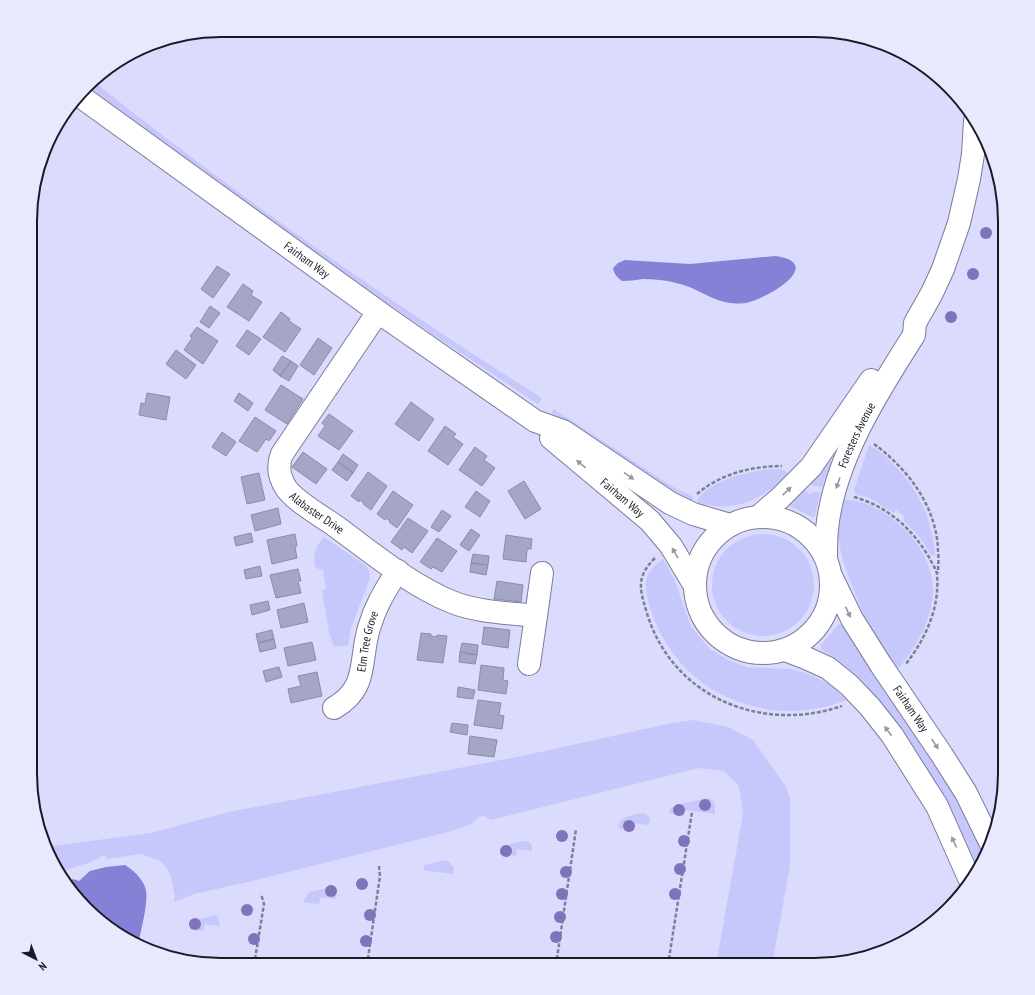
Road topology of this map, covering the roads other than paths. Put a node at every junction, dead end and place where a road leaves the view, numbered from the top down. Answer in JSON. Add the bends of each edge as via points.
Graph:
{"nodes":[{"id":1,"x":84,"y":99,"type":"edge"},
{"id":2,"x":974,"y":132,"type":"edge"},
{"id":3,"x":378,"y":312,"type":"junction"},
{"id":4,"x":915,"y":323,"type":"junction"},
{"id":5,"x":535,"y":421,"type":"junction"},
{"id":6,"x":758,"y":517,"type":"junction"},
{"id":7,"x":730,"y":525,"type":"junction"},
{"id":8,"x":829,"y":567,"type":"junction"},
{"id":9,"x":398,"y":571,"type":"junction"},
{"id":10,"x":542,"y":573,"type":"dead end"},
{"id":11,"x":695,"y":586,"type":"junction"},
{"id":12,"x":536,"y":616,"type":"junction"},
{"id":13,"x":785,"y":650,"type":"junction"},
{"id":14,"x":529,"y":664,"type":"dead end"},
{"id":15,"x":334,"y":708,"type":"dead end"},
{"id":16,"x":987,"y":836,"type":"edge"},
{"id":17,"x":968,"y":875,"type":"edge"}],
"edges":[{"from":1,"to":3,"type":"street","name":"Fairham Way"},
{"from":2,"to":4,"type":"street","name":"Foresters Avenue","via":[[969,179],[959,223],[943,269]]},
{"from":3,"to":5,"type":"street","name":"Fairham Way"},
{"from":3,"to":9,"type":"street","name":"Alabaster Drive","via":[[286,448],[280,460],[279,473],[286,488],[294,496]]},
{"from":6,"to":4,"type":"street","name":"Foresters Avenue","one_way":true,"via":[[800,480],[822,453],[904,329]]},
{"from":4,"to":8,"type":"street","name":"Foresters Avenue","one_way":true,"via":[[914,335],[859,428],[834,493],[827,529]]},
{"from":5,"to":7,"type":"street","name":"Fairham Way","one_way":true,"via":[[563,431],[670,503],[688,512]]},
{"from":11,"to":5,"type":"street","name":"Fairham Way","one_way":true,"via":[[671,546],[650,521],[554,441]]},
{"from":6,"to":7,"type":"street"},
{"from":6,"to":8,"type":"street","via":[[774,517],[791,522],[805,531],[817,542]]},
{"from":7,"to":11,"type":"street","via":[[708,545],[696,572]]},
{"from":8,"to":13,"type":"street","via":[[832,590],[825,616],[808,637]]},
{"from":8,"to":16,"type":"street","name":"Fairham Way","one_way":true,"via":[[852,619],[966,793]]},
{"from":9,"to":12,"type":"street","name":"Alabaster Drive","via":[[452,602]]},
{"from":9,"to":15,"type":"street","name":"Elm Tree Grove","via":[[387,585],[368,629],[357,686],[350,697]]},
{"from":10,"to":12,"type":"street"},
{"from":11,"to":13,"type":"street","via":[[696,599],[706,623],[724,641],[735,648],[759,654]]},
{"from":12,"to":14,"type":"street"},
{"from":17,"to":13,"type":"street","one_way":true,"via":[[937,806],[892,735],[870,707],[828,668]]}]}
